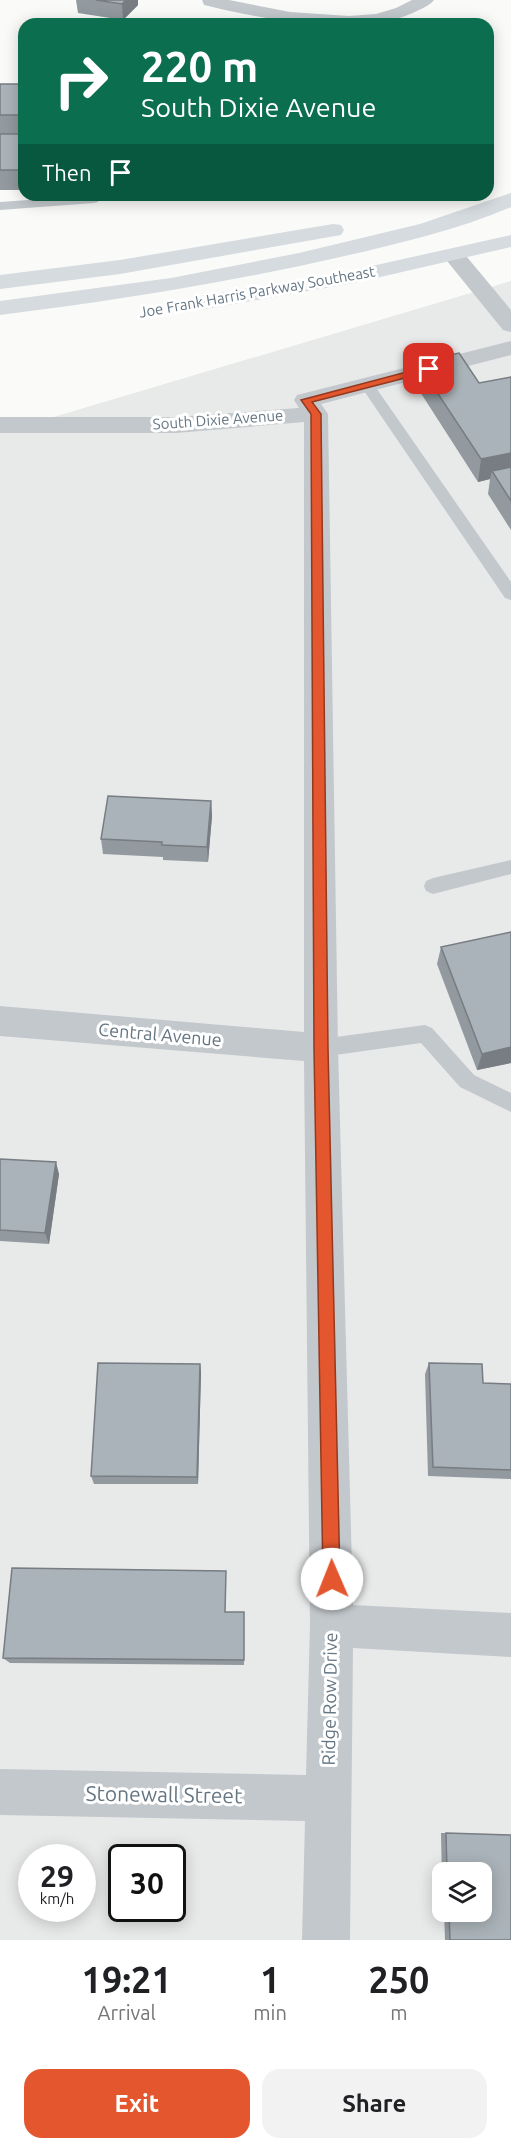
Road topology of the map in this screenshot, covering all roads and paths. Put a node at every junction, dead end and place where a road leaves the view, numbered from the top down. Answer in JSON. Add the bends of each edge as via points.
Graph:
{"nodes":[{"id":1,"x":209,"y":0,"type":"edge"},
{"id":2,"x":425,"y":0,"type":"edge"},
{"id":3,"x":212,"y":18,"type":"edge"},
{"id":4,"x":290,"y":18,"type":"edge"},
{"id":5,"x":371,"y":18,"type":"edge"},
{"id":6,"x":511,"y":193,"type":"edge"},
{"id":7,"x":494,"y":196,"type":"edge"},
{"id":8,"x":511,"y":199,"type":"edge"},
{"id":9,"x":78,"y":201,"type":"edge"},
{"id":10,"x":471,"y":201,"type":"edge"},
{"id":11,"x":0,"y":206,"type":"edge"},
{"id":12,"x":511,"y":224,"type":"edge"},
{"id":13,"x":511,"y":241,"type":"edge"},
{"id":14,"x":454,"y":256,"type":"junction"},
{"id":15,"x":399,"y":266,"type":"junction"},
{"id":16,"x":0,"y":282,"type":"edge"},
{"id":17,"x":0,"y":308,"type":"edge"},
{"id":18,"x":169,"y":308,"type":"dead end"},
{"id":19,"x":59,"y":322,"type":"dead end"},
{"id":20,"x":511,"y":325,"type":"edge"},
{"id":21,"x":0,"y":329,"type":"edge"},
{"id":22,"x":511,"y":348,"type":"edge"},
{"id":23,"x":367,"y":385,"type":"junction"},
{"id":24,"x":316,"y":414,"type":"junction"},
{"id":25,"x":0,"y":425,"type":"edge"},
{"id":26,"x":511,"y":594,"type":"edge"},
{"id":27,"x":511,"y":867,"type":"edge"},
{"id":28,"x":433,"y":886,"type":"dead end"},
{"id":29,"x":0,"y":1022,"type":"edge"},
{"id":30,"x":321,"y":1048,"type":"junction"},
{"id":31,"x":511,"y":1103,"type":"edge"},
{"id":32,"x":332,"y":1625,"type":"junction"},
{"id":33,"x":511,"y":1635,"type":"edge"},
{"id":34,"x":0,"y":1792,"type":"edge"},
{"id":35,"x":328,"y":1798,"type":"junction"},
{"id":36,"x":326,"y":1940,"type":"edge"}],
"edges":[{"from":1,"to":3,"type":"street"},
{"from":1,"to":4,"type":"street"},
{"from":2,"to":5,"type":"street","via":[[399,12]]},
{"from":6,"to":7,"type":"main road"},
{"from":8,"to":17,"type":"main road","via":[[450,223],[225,276]]},
{"from":9,"to":11,"type":"lane"},
{"from":10,"to":16,"type":"main road","via":[[244,247]]},
{"from":12,"to":15,"type":"main road","via":[[431,248]]},
{"from":13,"to":14,"type":"main road","name":"Joe Frank Harris Parkway Southeast"},
{"from":14,"to":15,"type":"main road","name":"Joe Frank Harris Parkway Southeast"},
{"from":14,"to":20,"type":"street"},
{"from":15,"to":18,"type":"main road","name":"Joe Frank Harris Parkway Southeast"},
{"from":19,"to":21,"type":"main road"},
{"from":22,"to":23,"type":"street","name":"South Dixie Avenue"},
{"from":23,"to":24,"type":"street","name":"South Dixie Avenue","via":[[306,400]]},
{"from":23,"to":26,"type":"lane"},
{"from":24,"to":25,"type":"street","name":"South Dixie Avenue","via":[[176,425]]},
{"from":24,"to":30,"type":"street","name":"Ridge Row Drive"},
{"from":27,"to":28,"type":"lane"},
{"from":29,"to":30,"type":"street","name":"Central Avenue"},
{"from":30,"to":31,"type":"lane","via":[[425,1034],[467,1082]]},
{"from":30,"to":32,"type":"street","name":"Ridge Row Drive"},
{"from":32,"to":33,"type":"street"},
{"from":32,"to":35,"type":"street","name":"Ridge Row Drive"},
{"from":34,"to":35,"type":"street","name":"Stonewall Street"},
{"from":35,"to":36,"type":"street","name":"Ridge Row Drive"}]}
